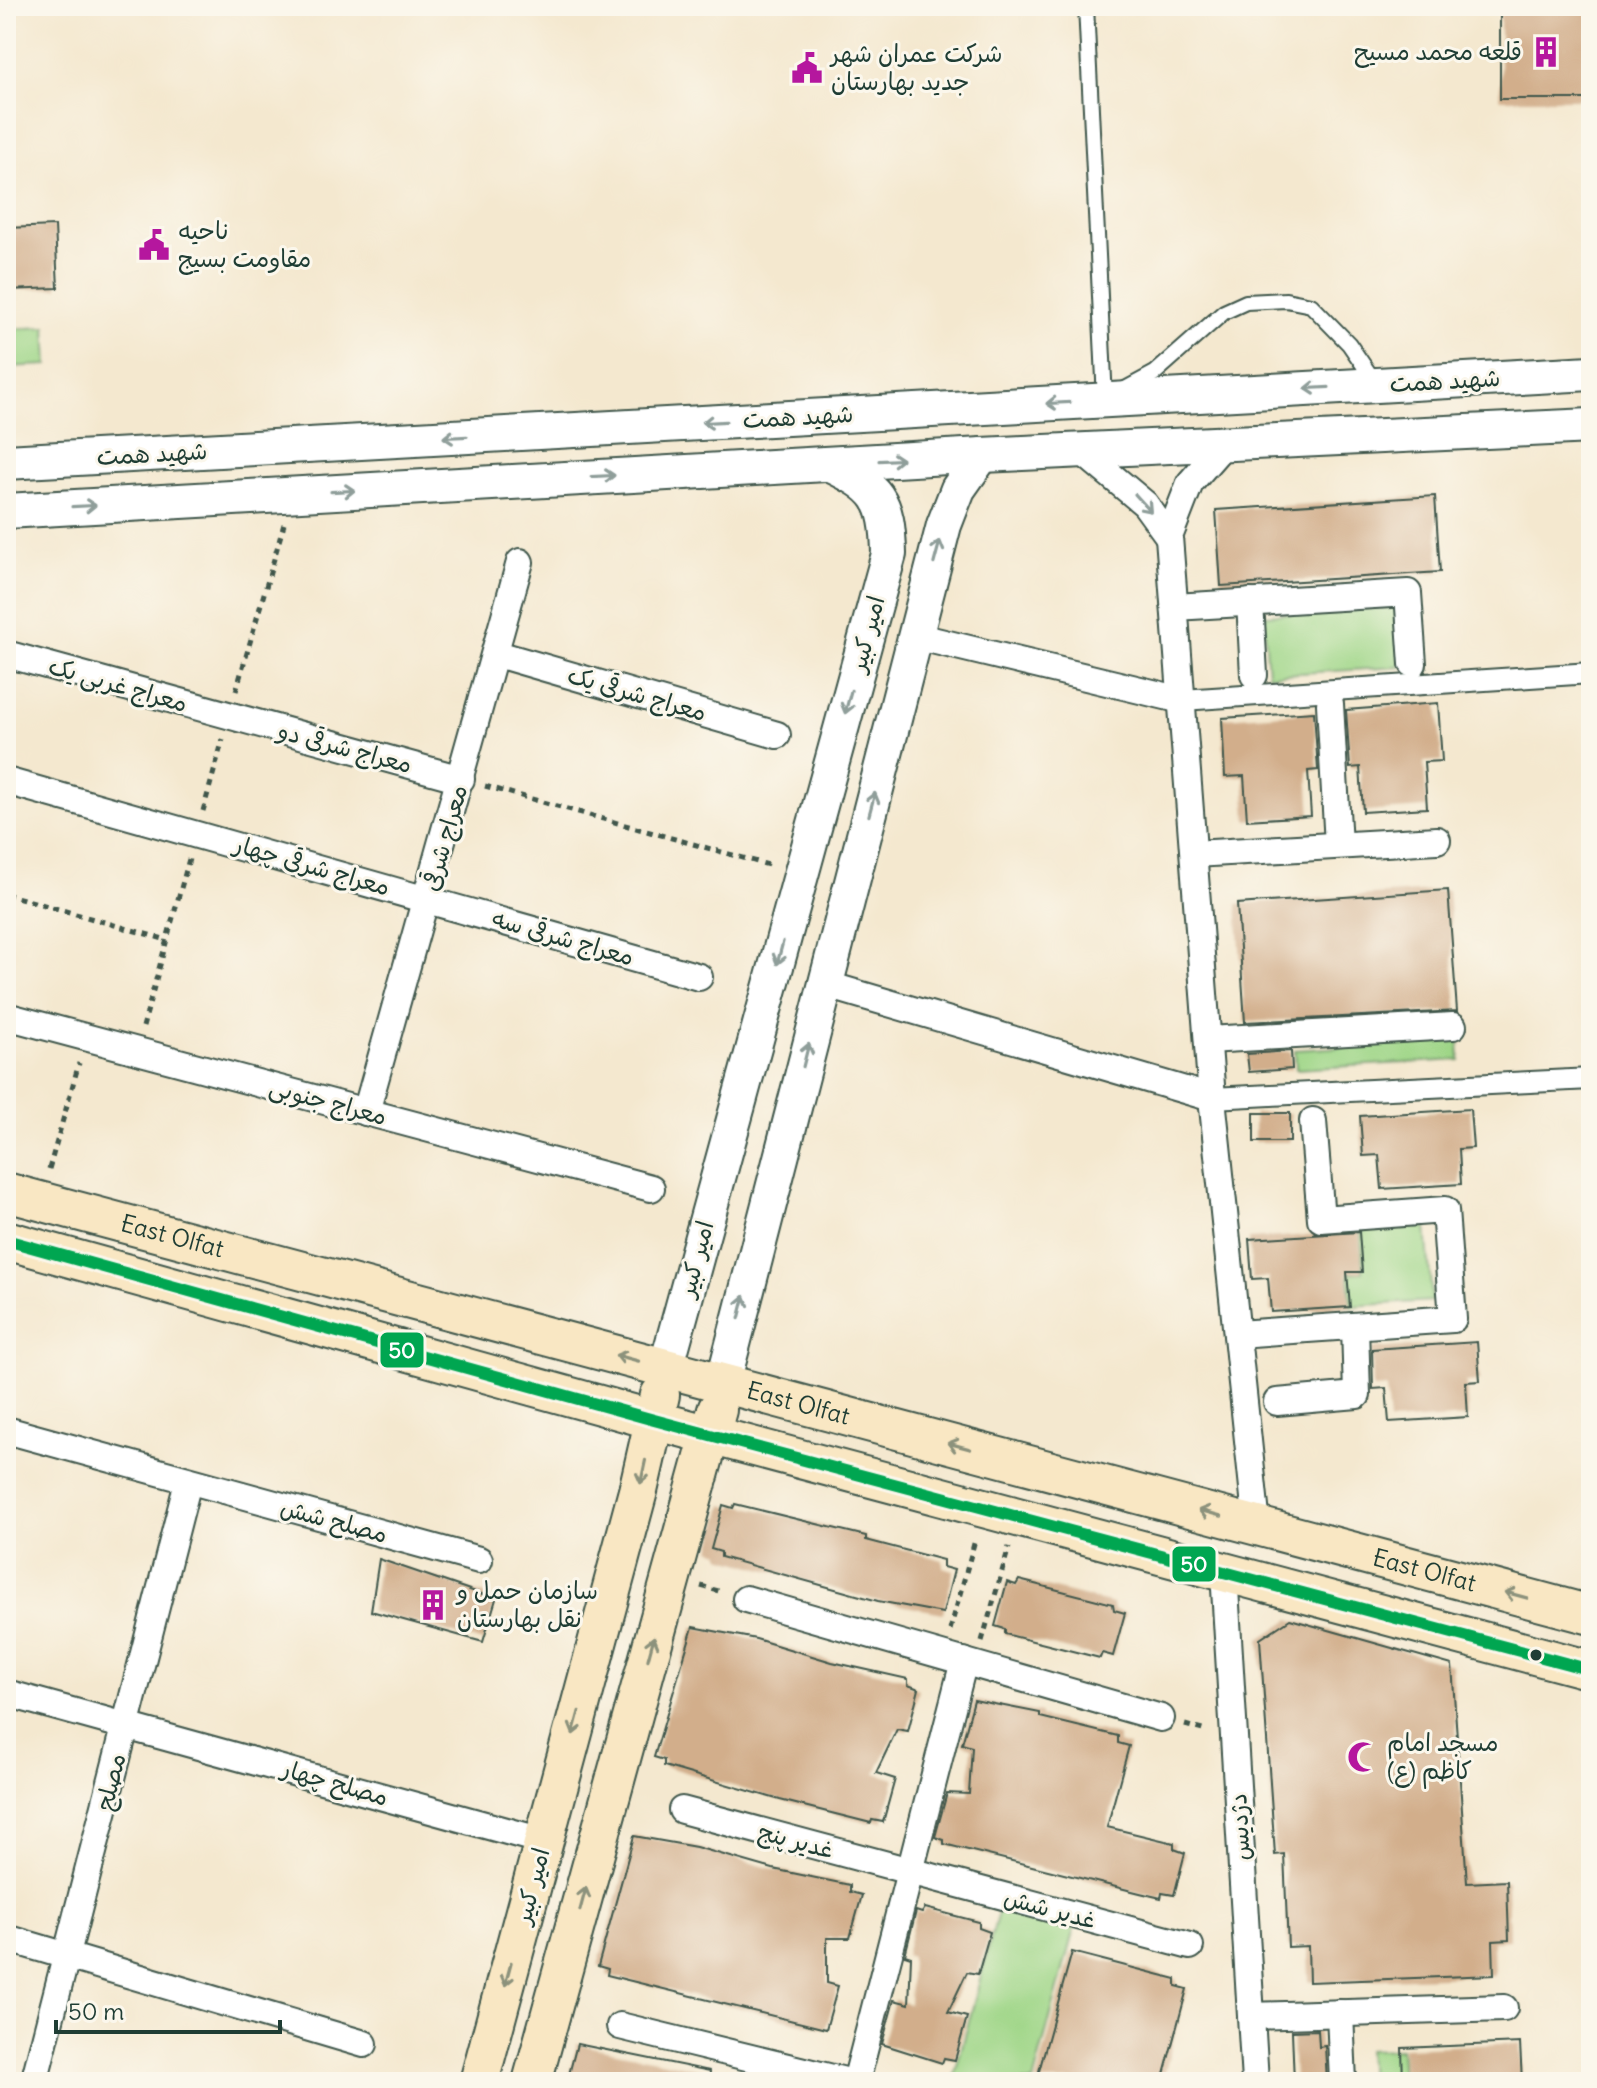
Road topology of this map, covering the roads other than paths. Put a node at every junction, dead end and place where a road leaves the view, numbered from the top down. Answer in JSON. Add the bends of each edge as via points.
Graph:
{"nodes":[{"id":1,"x":1086,"y":6,"type":"edge"},
{"id":2,"x":1591,"y":373,"type":"edge"},
{"id":3,"x":1377,"y":385,"type":"junction"},
{"id":4,"x":1105,"y":400,"type":"junction"},
{"id":5,"x":1591,"y":426,"type":"edge"},
{"id":6,"x":1225,"y":443,"type":"junction"},
{"id":7,"x":1084,"y":453,"type":"junction"},
{"id":8,"x":982,"y":455,"type":"junction"},
{"id":9,"x":6,"y":462,"type":"edge"},
{"id":10,"x":829,"y":463,"type":"junction"},
{"id":11,"x":6,"y":511,"type":"edge"},
{"id":12,"x":1169,"y":537,"type":"junction"},
{"id":13,"x":520,"y":562,"type":"dead end"},
{"id":14,"x":1250,"y":602,"type":"junction"},
{"id":15,"x":1175,"y":607,"type":"junction"},
{"id":16,"x":915,"y":636,"type":"junction"},
{"id":17,"x":6,"y":654,"type":"edge"},
{"id":18,"x":497,"y":654,"type":"junction"},
{"id":19,"x":1413,"y":664,"type":"dead end"},
{"id":20,"x":1591,"y":673,"type":"edge"},
{"id":21,"x":1254,"y":675,"type":"dead end"},
{"id":22,"x":1182,"y":700,"type":"junction"},
{"id":23,"x":1330,"y":704,"type":"dead end"},
{"id":24,"x":229,"y":717,"type":"joint"},
{"id":25,"x":777,"y":735,"type":"dead end"},
{"id":26,"x":461,"y":779,"type":"junction"},
{"id":27,"x":6,"y":781,"type":"edge"},
{"id":28,"x":1437,"y":840,"type":"dead end"},
{"id":29,"x":1338,"y":845,"type":"junction"},
{"id":30,"x":1194,"y":854,"type":"junction"},
{"id":31,"x":427,"y":899,"type":"junction"},
{"id":32,"x":699,"y":977,"type":"dead end"},
{"id":33,"x":824,"y":984,"type":"junction"},
{"id":34,"x":6,"y":1016,"type":"edge"},
{"id":35,"x":1453,"y":1026,"type":"dead end"},
{"id":36,"x":1208,"y":1040,"type":"junction"},
{"id":37,"x":1591,"y":1079,"type":"edge"},
{"id":38,"x":1212,"y":1098,"type":"junction"},
{"id":39,"x":366,"y":1112,"type":"junction"},
{"id":40,"x":1313,"y":1121,"type":"dead end"},
{"id":41,"x":651,"y":1188,"type":"dead end"},
{"id":42,"x":23,"y":1196,"type":"edge"},
{"id":43,"x":6,"y":1240,"type":"edge"},
{"id":44,"x":1355,"y":1326,"type":"junction"},
{"id":45,"x":1237,"y":1334,"type":"junction"},
{"id":46,"x":666,"y":1368,"type":"junction"},
{"id":47,"x":723,"y":1383,"type":"junction"},
{"id":48,"x":1277,"y":1402,"type":"dead end"},
{"id":49,"x":654,"y":1420,"type":"junction"},
{"id":50,"x":6,"y":1430,"type":"edge"},
{"id":51,"x":711,"y":1434,"type":"junction"},
{"id":52,"x":188,"y":1482,"type":"junction"},
{"id":53,"x":1257,"y":1526,"type":"junction"},
{"id":54,"x":479,"y":1560,"type":"dead end"},
{"id":55,"x":1224,"y":1572,"type":"junction"},
{"id":56,"x":746,"y":1599,"type":"road end"},
{"id":57,"x":1591,"y":1615,"type":"edge"},
{"id":58,"x":961,"y":1661,"type":"junction"},
{"id":59,"x":1591,"y":1670,"type":"edge"},
{"id":60,"x":6,"y":1693,"type":"edge"},
{"id":61,"x":1161,"y":1718,"type":"road end"},
{"id":62,"x":126,"y":1725,"type":"junction"},
{"id":63,"x":682,"y":1810,"type":"dead end"},
{"id":64,"x":543,"y":1841,"type":"junction"},
{"id":65,"x":910,"y":1871,"type":"junction"},
{"id":66,"x":6,"y":1938,"type":"edge"},
{"id":67,"x":1190,"y":1946,"type":"dead end"},
{"id":68,"x":67,"y":1954,"type":"junction"},
{"id":69,"x":1504,"y":2008,"type":"dead end"},
{"id":70,"x":1340,"y":2013,"type":"junction"},
{"id":71,"x":1251,"y":2016,"type":"junction"},
{"id":72,"x":620,"y":2026,"type":"dead end"},
{"id":73,"x":364,"y":2044,"type":"dead end"},
{"id":74,"x":34,"y":2082,"type":"edge"},
{"id":75,"x":479,"y":2082,"type":"edge"},
{"id":76,"x":532,"y":2082,"type":"edge"},
{"id":77,"x":849,"y":2082,"type":"edge"},
{"id":78,"x":856,"y":2082,"type":"edge"},
{"id":79,"x":1255,"y":2082,"type":"edge"},
{"id":80,"x":1343,"y":2082,"type":"edge"}],
"edges":[{"from":1,"to":4,"type":"lane"},
{"from":2,"to":3,"type":"street","name":"شهید همت"},
{"from":3,"to":4,"type":"street","name":"شهید همت","one_way":true},
{"from":3,"to":4,"type":"lane","via":[[1349,344],[1311,305],[1246,302],[1224,312],[1155,373]]},
{"from":4,"to":9,"type":"street","name":"شهید همت","one_way":true},
{"from":5,"to":6,"type":"street","name":"شهید همت"},
{"from":6,"to":7,"type":"street","name":"شهید همت"},
{"from":6,"to":12,"type":"street","via":[[1190,483]]},
{"from":7,"to":8,"type":"street","name":"شهید همت"},
{"from":7,"to":12,"type":"street","one_way":true,"via":[[1145,504]]},
{"from":10,"to":8,"type":"street","name":"شهید همت","one_way":true},
{"from":16,"to":8,"type":"street","name":"امیر کبیر","one_way":true,"via":[[951,505]]},
{"from":11,"to":10,"type":"street","name":"شهید همت","one_way":true},
{"from":10,"to":46,"type":"street","name":"امیر کبیر","one_way":true,"via":[[880,496],[888,520],[889,554]]},
{"from":12,"to":15,"type":"street"},
{"from":13,"to":18,"type":"street","name":"معراج شرقی"},
{"from":14,"to":15,"type":"street"},
{"from":14,"to":19,"type":"street","via":[[1408,593]]},
{"from":14,"to":21,"type":"street"},
{"from":15,"to":22,"type":"street"},
{"from":16,"to":22,"type":"street"},
{"from":33,"to":16,"type":"street","name":"امیر کبیر","one_way":true},
{"from":17,"to":24,"type":"street","name":"معراج غربی یک"},
{"from":18,"to":25,"type":"street","name":"معراج شرقی یک"},
{"from":18,"to":26,"type":"street","name":"معراج شرقی"},
{"from":20,"to":22,"type":"street"},
{"from":22,"to":30,"type":"street"},
{"from":23,"to":29,"type":"street"},
{"from":24,"to":26,"type":"street","name":"معراج شرقی دو"},
{"from":26,"to":31,"type":"street","name":"معراج شرقی"},
{"from":27,"to":31,"type":"street","name":"معراج شرقی چهار"},
{"from":28,"to":29,"type":"street"},
{"from":29,"to":30,"type":"street"},
{"from":30,"to":36,"type":"street"},
{"from":31,"to":32,"type":"street","name":"معراج شرقی سه"},
{"from":31,"to":39,"type":"street","name":"معراج شرقی"},
{"from":33,"to":38,"type":"street"},
{"from":47,"to":33,"type":"street","name":"امیر کبیر","one_way":true},
{"from":34,"to":39,"type":"street","name":"معراج جنوبی"},
{"from":35,"to":36,"type":"street"},
{"from":36,"to":38,"type":"street"},
{"from":37,"to":38,"type":"street"},
{"from":38,"to":45,"type":"street"},
{"from":39,"to":41,"type":"street","name":"معراج جنوبی"},
{"from":40,"to":44,"type":"street","via":[[1321,1219],[1445,1210],[1453,1319]]},
{"from":46,"to":42,"type":"main road","name":"East Olfat","one_way":true},
{"from":43,"to":49,"type":"main road","name":"East Olfat"},
{"from":44,"to":45,"type":"street"},
{"from":44,"to":48,"type":"street","via":[[1357,1395]]},
{"from":45,"to":53,"type":"street"},
{"from":46,"to":47,"type":"main road","name":"East Olfat"},
{"from":46,"to":49,"type":"main road","name":"امیر کبیر"},
{"from":47,"to":51,"type":"main road","name":"امیر کبیر"},
{"from":53,"to":47,"type":"main road","name":"East Olfat","one_way":true},
{"from":49,"to":51,"type":"main road","name":"East Olfat"},
{"from":49,"to":64,"type":"main road","name":"امیر کبیر","one_way":true},
{"from":50,"to":52,"type":"street","name":"مصلح شش"},
{"from":51,"to":55,"type":"main road","name":"East Olfat"},
{"from":76,"to":51,"type":"main road","name":"امیر کبیر","one_way":true},
{"from":52,"to":54,"type":"street","name":"مصلح شش"},
{"from":52,"to":62,"type":"street","name":"مصلح"},
{"from":57,"to":53,"type":"main road","name":"East Olfat","one_way":true},
{"from":55,"to":59,"type":"main road","name":"East Olfat"},
{"from":55,"to":71,"type":"street","name":"دژدیس"},
{"from":56,"to":58,"type":"street"},
{"from":58,"to":61,"type":"street"},
{"from":58,"to":65,"type":"street"},
{"from":60,"to":62,"type":"street","name":"مصلح چهار"},
{"from":62,"to":64,"type":"street","name":"مصلح چهار"},
{"from":62,"to":68,"type":"street","name":"مصلح"},
{"from":63,"to":65,"type":"street","name":"غدیر پنج"},
{"from":64,"to":75,"type":"main road","name":"امیر کبیر","one_way":true},
{"from":65,"to":67,"type":"street","name":"غدیر شش"},
{"from":65,"to":78,"type":"street"},
{"from":66,"to":68,"type":"street"},
{"from":68,"to":73,"type":"street"},
{"from":68,"to":74,"type":"street","name":"مصلح"},
{"from":69,"to":70,"type":"street"},
{"from":70,"to":71,"type":"street"},
{"from":70,"to":80,"type":"street"},
{"from":71,"to":79,"type":"street","name":"دژدیس"},
{"from":72,"to":77,"type":"street"}]}
